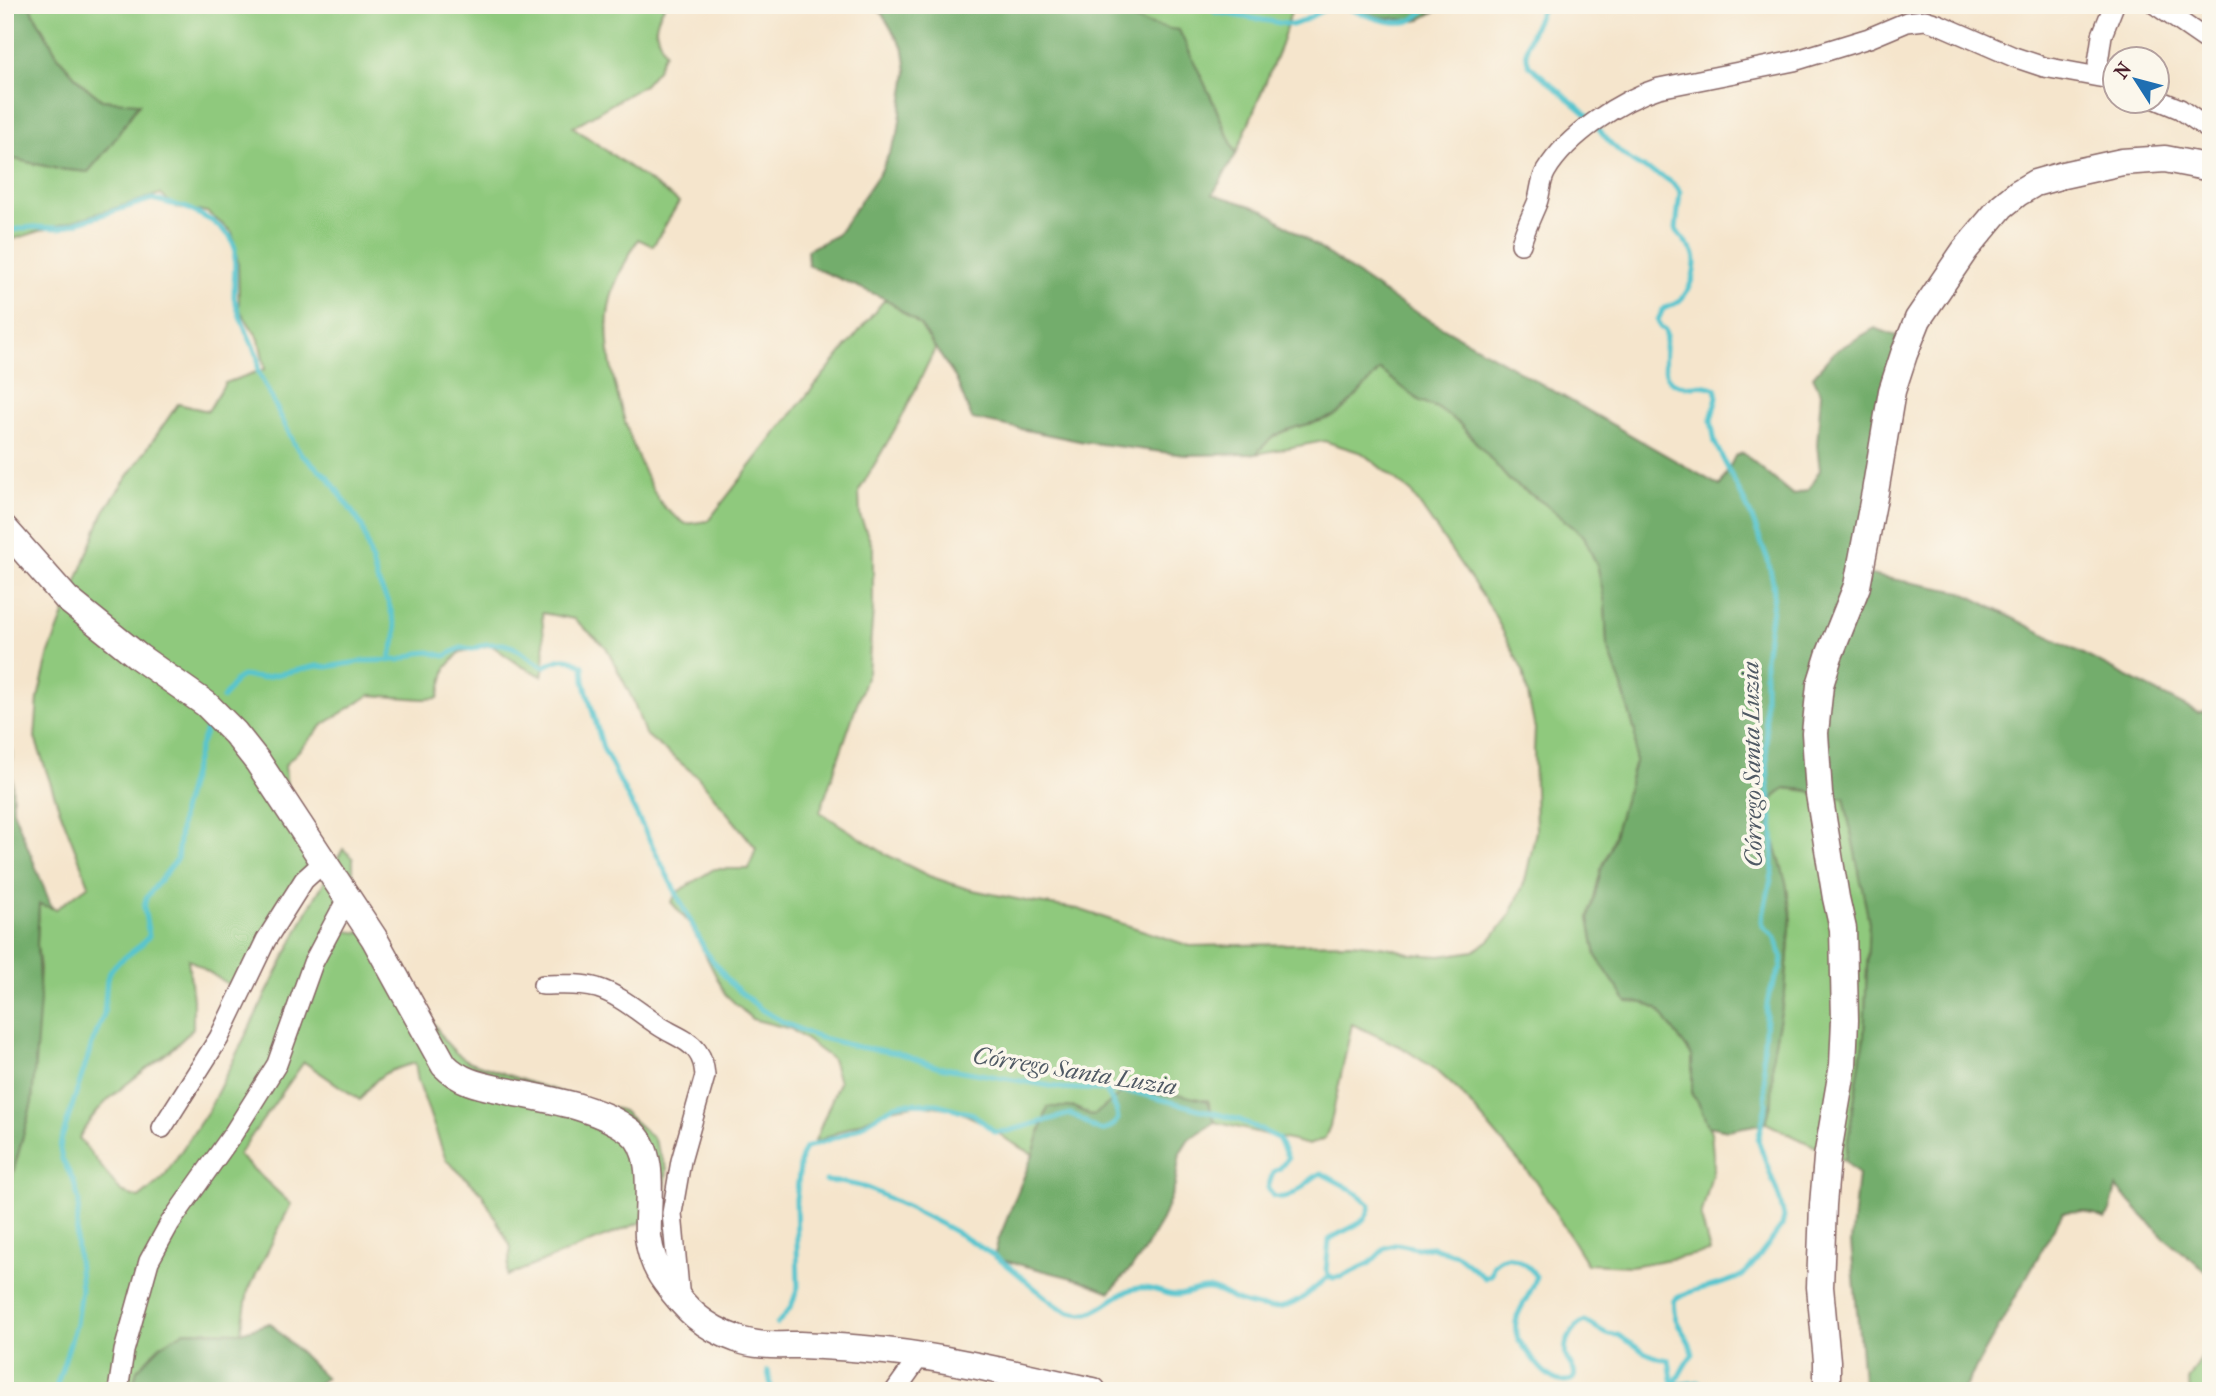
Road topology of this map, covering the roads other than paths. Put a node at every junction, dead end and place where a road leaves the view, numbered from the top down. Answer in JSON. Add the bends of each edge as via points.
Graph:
{"nodes":[{"id":1,"x":2114,"y":5,"type":"edge"},
{"id":2,"x":2156,"y":5,"type":"edge"},
{"id":3,"x":2211,"y":43,"type":"edge"},
{"id":4,"x":2100,"y":46,"type":"edge"},
{"id":5,"x":2100,"y":78,"type":"edge"},
{"id":6,"x":2170,"y":105,"type":"edge"},
{"id":7,"x":2211,"y":131,"type":"edge"},
{"id":8,"x":2211,"y":168,"type":"edge"},
{"id":9,"x":1521,"y":244,"type":"dead end"},
{"id":10,"x":5,"y":529,"type":"edge"},
{"id":11,"x":325,"y":861,"type":"junction"},
{"id":12,"x":348,"y":897,"type":"junction"},
{"id":13,"x":543,"y":985,"type":"dead end"},
{"id":14,"x":162,"y":1128,"type":"dead end"},
{"id":15,"x":680,"y":1300,"type":"junction"},
{"id":16,"x":920,"y":1356,"type":"junction"},
{"id":17,"x":118,"y":1391,"type":"edge"},
{"id":18,"x":895,"y":1391,"type":"edge"},
{"id":19,"x":1093,"y":1391,"type":"edge"},
{"id":20,"x":1827,"y":1391,"type":"edge"}],
"edges":[{"from":1,"to":4,"type":"street"},
{"from":2,"to":3,"type":"street"},
{"from":5,"to":9,"type":"street","via":[[2044,67],[1924,20],[1906,22],[1794,61],[1659,88],[1629,100],[1569,144],[1542,178]]},
{"from":6,"to":7,"type":"street"},
{"from":8,"to":20,"type":"street","via":[[2165,159],[2122,162],[2095,166],[2018,193],[1965,250],[1919,319],[1892,391],[1857,586],[1820,685],[1815,733],[1819,794],[1843,929],[1843,1065],[1827,1158],[1820,1287]]},
{"from":10,"to":11,"type":"street","via":[[66,599],[206,705],[235,733]]},
{"from":11,"to":12,"type":"street"},
{"from":11,"to":14,"type":"street","via":[[304,880],[266,940],[219,1038]]},
{"from":12,"to":15,"type":"street","via":[[453,1075],[595,1113],[634,1133],[648,1165],[648,1238],[653,1259]]},
{"from":12,"to":17,"type":"street","via":[[313,962],[277,1064],[149,1261]]},
{"from":13,"to":15,"type":"street","via":[[599,989],[682,1038],[704,1061],[705,1076],[672,1213]]},
{"from":15,"to":16,"type":"street","via":[[716,1331],[740,1340]]},
{"from":16,"to":18,"type":"street"},
{"from":16,"to":19,"type":"street"}]}
